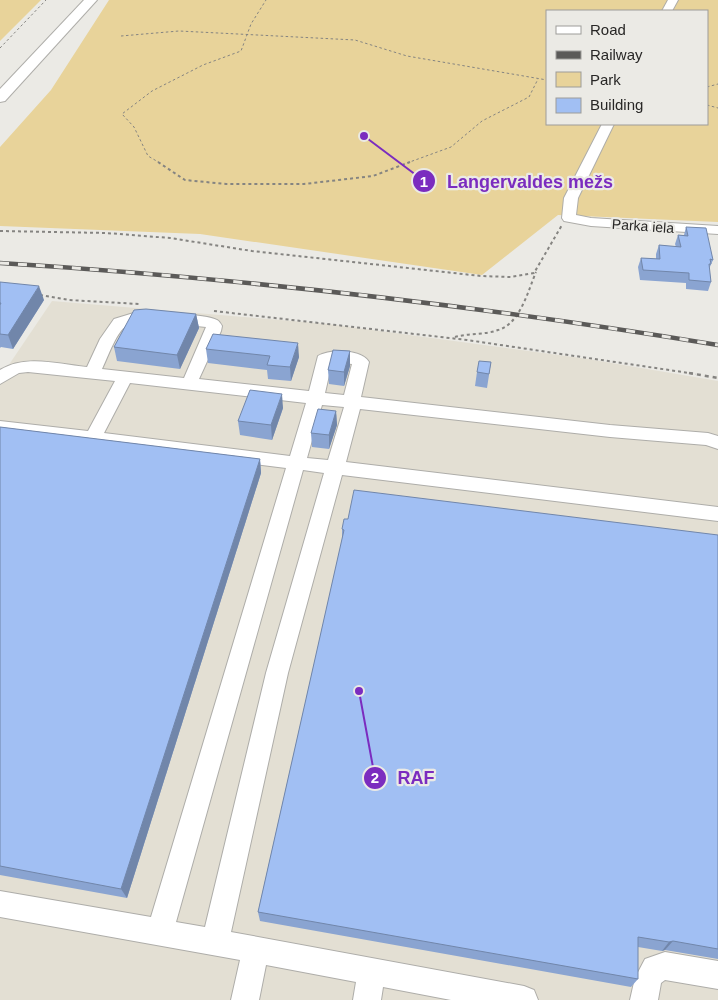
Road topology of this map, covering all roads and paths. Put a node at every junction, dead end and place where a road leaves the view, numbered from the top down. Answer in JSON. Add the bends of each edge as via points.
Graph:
{"nodes":[{"id":1,"x":46,"y":0,"type":"edge"},
{"id":2,"x":91,"y":0,"type":"edge"},
{"id":3,"x":266,"y":0,"type":"edge"},
{"id":4,"x":83,"y":5,"type":"edge"},
{"id":5,"x":245,"y":35,"type":"junction"},
{"id":6,"x":121,"y":36,"type":"dead end"},
{"id":7,"x":0,"y":48,"type":"edge"},
{"id":8,"x":538,"y":79,"type":"junction"},
{"id":9,"x":546,"y":80,"type":"edge"},
{"id":10,"x":0,"y":98,"type":"edge"},
{"id":11,"x":608,"y":125,"type":"edge"},
{"id":12,"x":569,"y":218,"type":"junction"},
{"id":13,"x":718,"y":230,"type":"edge"},
{"id":14,"x":0,"y":231,"type":"edge"},
{"id":15,"x":536,"y":271,"type":"junction"},
{"id":16,"x":39,"y":295,"type":"edge"},
{"id":17,"x":140,"y":304,"type":"dead end"},
{"id":18,"x":206,"y":310,"type":"dead end"},
{"id":19,"x":454,"y":338,"type":"junction"},
{"id":20,"x":92,"y":373,"type":"junction"},
{"id":21,"x":125,"y":377,"type":"junction"},
{"id":22,"x":0,"y":378,"type":"edge"},
{"id":23,"x":718,"y":378,"type":"edge"},
{"id":24,"x":189,"y":384,"type":"junction"},
{"id":25,"x":316,"y":396,"type":"junction"},
{"id":26,"x":354,"y":401,"type":"junction"},
{"id":27,"x":0,"y":427,"type":"edge"},
{"id":28,"x":93,"y":438,"type":"junction"},
{"id":29,"x":718,"y":443,"type":"edge"},
{"id":30,"x":296,"y":462,"type":"junction"},
{"id":31,"x":334,"y":467,"type":"junction"},
{"id":32,"x":718,"y":514,"type":"edge"},
{"id":33,"x":0,"y":904,"type":"edge"},
{"id":34,"x":160,"y":932,"type":"junction"},
{"id":35,"x":215,"y":943,"type":"junction"},
{"id":36,"x":256,"y":950,"type":"junction"},
{"id":37,"x":371,"y":972,"type":"junction"},
{"id":38,"x":718,"y":975,"type":"edge"},
{"id":39,"x":245,"y":1000,"type":"edge"},
{"id":40,"x":367,"y":1000,"type":"edge"},
{"id":41,"x":524,"y":1000,"type":"edge"},
{"id":42,"x":644,"y":1000,"type":"edge"}],
"edges":[{"from":1,"to":7,"type":"path"},
{"from":2,"to":4,"type":"main road"},
{"from":3,"to":5,"type":"path"},
{"from":4,"to":10,"type":"main road"},
{"from":5,"to":6,"type":"path","via":[[179,31]]},
{"from":5,"to":8,"type":"path","via":[[355,40],[407,56]]},
{"from":5,"to":8,"type":"path","via":[[241,51],[152,91],[122,114],[134,127],[148,156],[185,180],[226,184],[304,184],[373,176],[451,147],[482,121],[529,97]]},
{"from":8,"to":9,"type":"path"},
{"from":11,"to":12,"type":"street","via":[[572,198]]},
{"from":12,"to":13,"type":"street","name":"Parka iela"},
{"from":12,"to":15,"type":"path","via":[[559,228]]},
{"from":14,"to":15,"type":"path","via":[[170,238],[251,251],[479,276],[521,277]]},
{"from":15,"to":19,"type":"path","via":[[509,326]]},
{"from":16,"to":17,"type":"path"},
{"from":18,"to":19,"type":"path"},
{"from":19,"to":23,"type":"path"},
{"from":20,"to":21,"type":"street"},
{"from":20,"to":22,"type":"street","via":[[24,366],[6,372]]},
{"from":20,"to":24,"type":"street","via":[[114,331],[125,318],[139,316],[210,323],[214,326],[213,331]]},
{"from":21,"to":24,"type":"street"},
{"from":21,"to":28,"type":"street"},
{"from":24,"to":25,"type":"street"},
{"from":25,"to":26,"type":"street"},
{"from":25,"to":26,"type":"street","via":[[325,358],[356,359],[361,362]]},
{"from":25,"to":30,"type":"street"},
{"from":26,"to":29,"type":"street","via":[[708,439]]},
{"from":26,"to":31,"type":"street"},
{"from":27,"to":28,"type":"street"},
{"from":28,"to":30,"type":"street"},
{"from":30,"to":31,"type":"street"},
{"from":30,"to":34,"type":"street"},
{"from":31,"to":32,"type":"street"},
{"from":31,"to":35,"type":"street","via":[[277,674]]},
{"from":33,"to":34,"type":"street"},
{"from":34,"to":35,"type":"street"},
{"from":35,"to":36,"type":"street"},
{"from":36,"to":37,"type":"street"},
{"from":36,"to":39,"type":"street"},
{"from":37,"to":40,"type":"lane"},
{"from":37,"to":41,"type":"street"},
{"from":38,"to":42,"type":"street","via":[[665,966],[655,969],[649,978]]}]}
